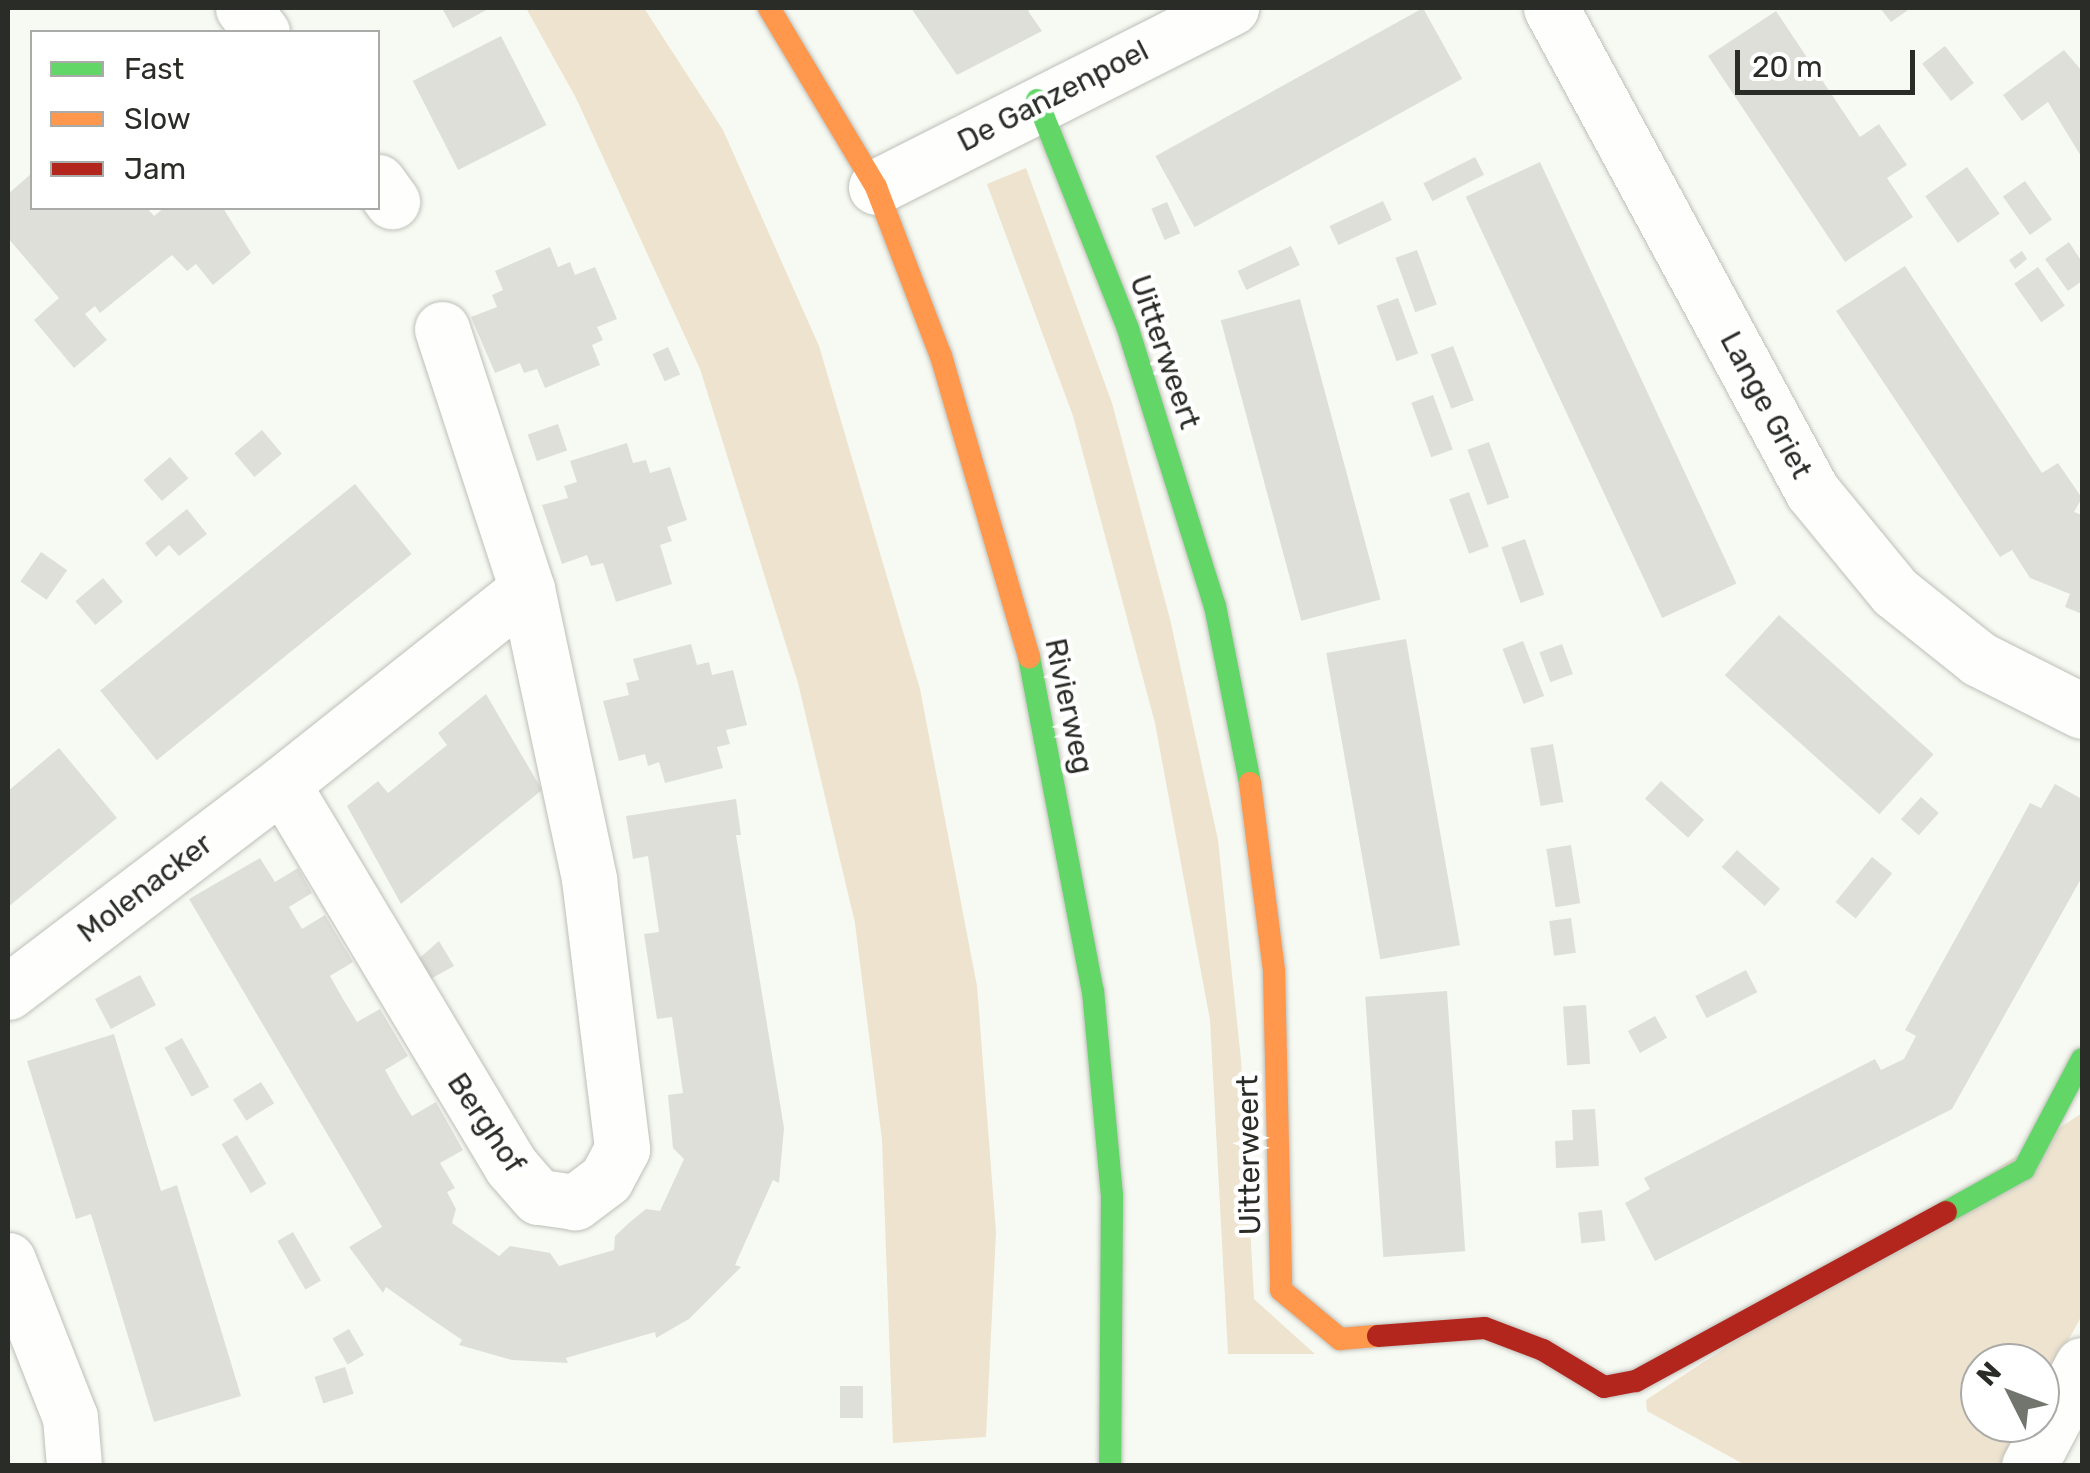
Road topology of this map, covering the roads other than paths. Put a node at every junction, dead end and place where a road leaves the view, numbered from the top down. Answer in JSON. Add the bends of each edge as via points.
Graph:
{"nodes":[{"id":1,"x":243,"y":8,"type":"edge"},
{"id":2,"x":769,"y":8,"type":"edge"},
{"id":3,"x":1230,"y":8,"type":"edge"},
{"id":4,"x":1551,"y":8,"type":"edge"},
{"id":5,"x":260,"y":30,"type":"edge"},
{"id":6,"x":1037,"y":100,"type":"junction"},
{"id":7,"x":876,"y":187,"type":"junction"},
{"id":8,"x":442,"y":329,"type":"dead end"},
{"id":9,"x":527,"y":589,"type":"junction"},
{"id":10,"x":2082,"y":712,"type":"edge"},
{"id":11,"x":282,"y":784,"type":"junction"},
{"id":12,"x":8,"y":992,"type":"edge"},
{"id":13,"x":2082,"y":1059,"type":"edge"},
{"id":14,"x":8,"y":1260,"type":"edge"},
{"id":15,"x":2082,"y":1366,"type":"edge"},
{"id":16,"x":74,"y":1466,"type":"edge"},
{"id":17,"x":1110,"y":1466,"type":"edge"},
{"id":18,"x":2028,"y":1466,"type":"edge"}],
"edges":[{"from":1,"to":5,"type":"street"},
{"from":2,"to":7,"type":"street","name":"Rivierweg"},
{"from":3,"to":6,"type":"street","name":"De Ganzenpoel"},
{"from":4,"to":10,"type":"street","name":"Lange Griet","via":[[1812,492],[1895,592],[1979,660]]},
{"from":6,"to":7,"type":"street","name":"De Ganzenpoel"},
{"from":6,"to":13,"type":"street","name":"Uitterweert","via":[[1128,329],[1218,624],[1250,785],[1274,971],[1282,1290],[1340,1339],[1485,1328],[1543,1350],[1604,1387],[1636,1381],[2024,1169]]},
{"from":7,"to":17,"type":"street","name":"Rivierweg","via":[[941,356],[1028,651],[1059,801],[1093,991],[1112,1196]]},
{"from":8,"to":9,"type":"street","name":"Berghof"},
{"from":9,"to":11,"type":"street"},
{"from":9,"to":11,"type":"street","name":"Berghof","via":[[589,879],[615,1069],[622,1149],[606,1179],[574,1202],[538,1197],[511,1166]]},
{"from":11,"to":12,"type":"street","name":"Molenacker"},
{"from":14,"to":16,"type":"street","via":[[70,1417]]},
{"from":15,"to":18,"type":"street"}]}
